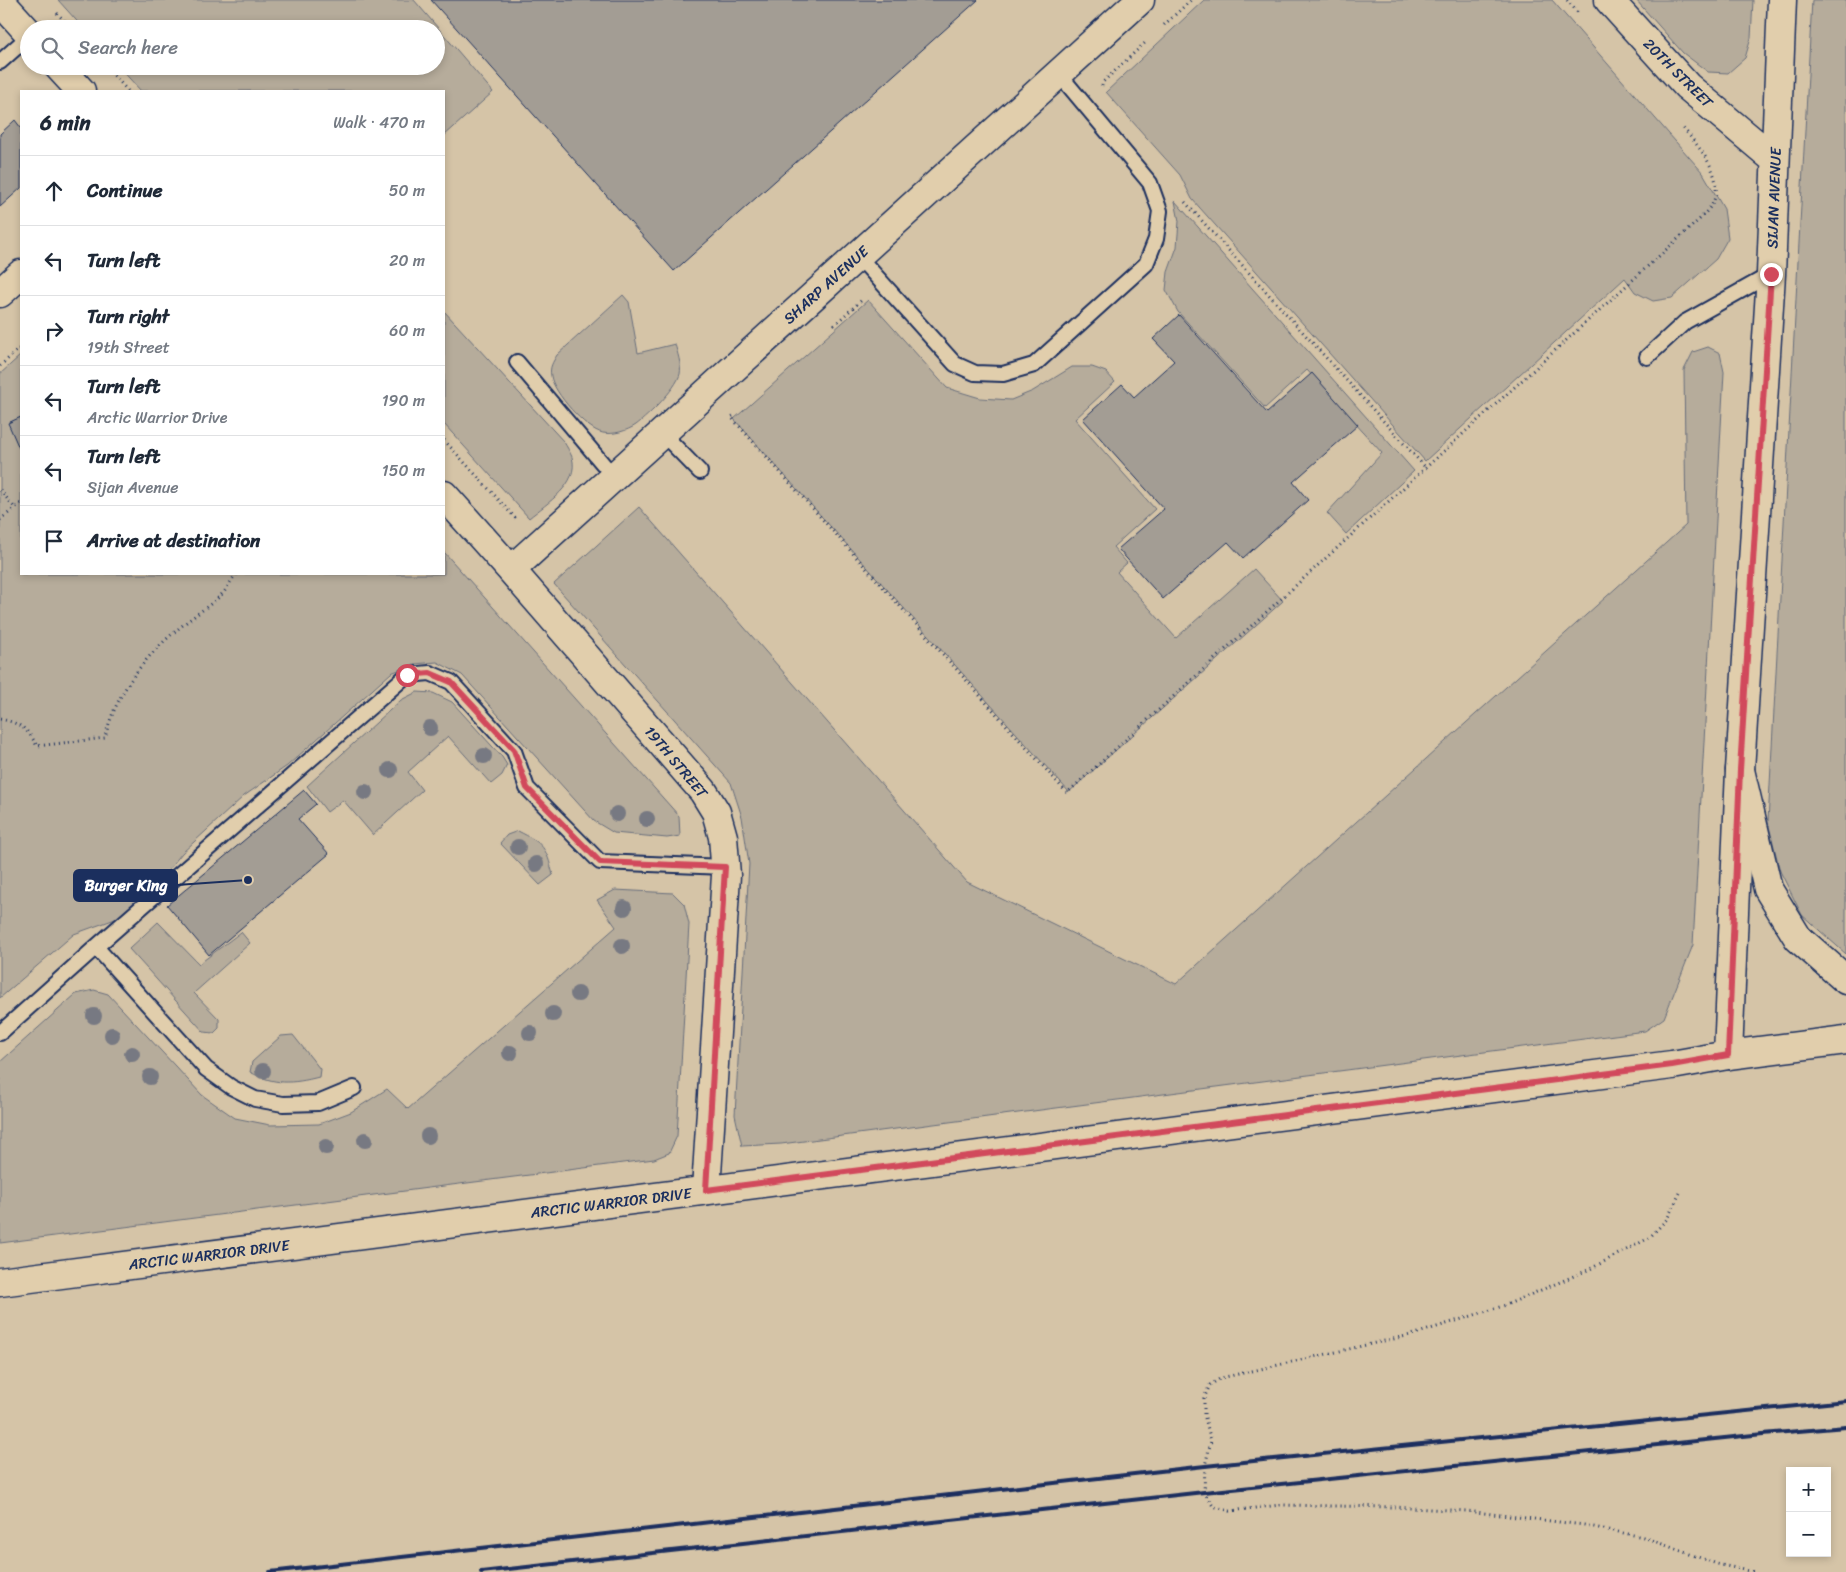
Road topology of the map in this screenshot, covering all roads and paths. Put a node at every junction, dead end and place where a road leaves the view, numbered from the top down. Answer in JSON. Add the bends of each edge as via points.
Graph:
{"nodes":[{"id":1,"x":1140,"y":0,"type":"edge"},
{"id":2,"x":1567,"y":0,"type":"edge"},
{"id":3,"x":1609,"y":0,"type":"edge"},
{"id":4,"x":1782,"y":0,"type":"edge"},
{"id":5,"x":0,"y":1,"type":"edge"},
{"id":6,"x":52,"y":7,"type":"dead end"},
{"id":7,"x":1580,"y":14,"type":"dead end"},
{"id":8,"x":64,"y":20,"type":"edge"},
{"id":9,"x":20,"y":24,"type":"edge"},
{"id":10,"x":20,"y":43,"type":"edge"},
{"id":11,"x":0,"y":62,"type":"edge"},
{"id":12,"x":1058,"y":74,"type":"junction"},
{"id":13,"x":66,"y":75,"type":"edge"},
{"id":14,"x":114,"y":75,"type":"edge"},
{"id":15,"x":1103,"y":82,"type":"dead end"},
{"id":16,"x":1102,"y":89,"type":"dead end"},
{"id":17,"x":80,"y":90,"type":"edge"},
{"id":18,"x":127,"y":90,"type":"edge"},
{"id":19,"x":1681,"y":126,"type":"dead end"},
{"id":20,"x":1775,"y":160,"type":"junction"},
{"id":21,"x":1183,"y":200,"type":"dead end"},
{"id":22,"x":858,"y":256,"type":"junction"},
{"id":23,"x":1771,"y":274,"type":"junction"},
{"id":24,"x":20,"y":275,"type":"edge"},
{"id":25,"x":881,"y":282,"type":"junction"},
{"id":26,"x":0,"y":293,"type":"edge"},
{"id":27,"x":831,"y":327,"type":"dead end"},
{"id":28,"x":20,"y":348,"type":"edge"},
{"id":29,"x":1648,"y":357,"type":"dead end"},
{"id":30,"x":517,"y":362,"type":"dead end"},
{"id":31,"x":0,"y":366,"type":"edge"},
{"id":32,"x":738,"y":411,"type":"dead end"},
{"id":33,"x":662,"y":433,"type":"junction"},
{"id":34,"x":1424,"y":467,"type":"junction"},
{"id":35,"x":700,"y":472,"type":"dead end"},
{"id":36,"x":614,"y":477,"type":"junction"},
{"id":37,"x":0,"y":490,"type":"edge"},
{"id":38,"x":445,"y":496,"type":"edge"},
{"id":39,"x":20,"y":504,"type":"edge"},
{"id":40,"x":15,"y":508,"type":"junction"},
{"id":41,"x":0,"y":520,"type":"edge"},
{"id":42,"x":511,"y":570,"type":"junction"},
{"id":43,"x":236,"y":575,"type":"edge"},
{"id":44,"x":0,"y":719,"type":"edge"},
{"id":45,"x":1740,"y":770,"type":"junction"},
{"id":46,"x":725,"y":867,"type":"junction"},
{"id":47,"x":96,"y":947,"type":"junction"},
{"id":48,"x":1846,"y":980,"type":"edge"},
{"id":49,"x":0,"y":1033,"type":"edge"},
{"id":50,"x":1846,"y":1040,"type":"edge"},
{"id":51,"x":1728,"y":1055,"type":"junction"},
{"id":52,"x":354,"y":1088,"type":"dead end"},
{"id":53,"x":706,"y":1190,"type":"junction"},
{"id":54,"x":1680,"y":1193,"type":"dead end"},
{"id":55,"x":0,"y":1282,"type":"edge"},
{"id":56,"x":1754,"y":1572,"type":"edge"}],
"edges":[{"from":1,"to":12,"type":"street","name":"SHARP AVENUE"},
{"from":2,"to":7,"type":"path"},
{"from":3,"to":20,"type":"street","name":"20TH STREET","via":[[1687,86]]},
{"from":4,"to":20,"type":"street","name":"SIJAN AVENUE"},
{"from":5,"to":9,"type":"street"},
{"from":6,"to":8,"type":"path"},
{"from":10,"to":11,"type":"lane"},
{"from":12,"to":22,"type":"street","name":"SHARP AVENUE"},
{"from":12,"to":25,"type":"lane","via":[[1150,183],[1160,211],[1156,239],[1146,264],[1034,365],[1002,374],[975,373],[955,364]]},
{"from":13,"to":17,"type":"street"},
{"from":14,"to":18,"type":"path"},
{"from":15,"to":16,"type":"path"},
{"from":19,"to":34,"type":"path","via":[[1707,157],[1716,192],[1712,205]]},
{"from":20,"to":23,"type":"street","name":"SIJAN AVENUE"},
{"from":21,"to":34,"type":"path"},
{"from":22,"to":25,"type":"lane"},
{"from":22,"to":33,"type":"street","name":"SHARP AVENUE"},
{"from":23,"to":29,"type":"lane","via":[[1685,322]]},
{"from":23,"to":45,"type":"street","name":"SIJAN AVENUE"},
{"from":24,"to":26,"type":"street"},
{"from":25,"to":27,"type":"path"},
{"from":28,"to":31,"type":"path"},
{"from":30,"to":36,"type":"lane"},
{"from":32,"to":34,"type":"path","via":[[731,417],[1067,793]]},
{"from":33,"to":35,"type":"lane"},
{"from":33,"to":36,"type":"street","name":"SHARP AVENUE"},
{"from":36,"to":42,"type":"street","name":"SHARP AVENUE"},
{"from":37,"to":40,"type":"path"},
{"from":38,"to":42,"type":"street","name":"19TH STREET"},
{"from":39,"to":40,"type":"path"},
{"from":40,"to":41,"type":"path"},
{"from":42,"to":46,"type":"street","name":"19TH STREET","via":[[703,791],[716,812]]},
{"from":43,"to":44,"type":"path","via":[[223,594],[186,622],[130,680],[116,703],[105,738],[37,746],[30,732]]},
{"from":45,"to":48,"type":"street","via":[[1768,889],[1798,938]]},
{"from":45,"to":51,"type":"street","name":"SIJAN AVENUE"},
{"from":46,"to":47,"type":"lane","via":[[600,862],[527,788],[514,750],[451,682],[430,673],[407,675]]},
{"from":46,"to":53,"type":"street","name":"19TH STREET"},
{"from":47,"to":49,"type":"lane"},
{"from":47,"to":52,"type":"lane","via":[[206,1069],[230,1087],[255,1099],[283,1104],[318,1103]]},
{"from":50,"to":51,"type":"street","name":"ARCTIC WARRIOR DRIVE"},
{"from":51,"to":53,"type":"street","name":"ARCTIC WARRIOR DRIVE","via":[[1672,1065]]},
{"from":53,"to":55,"type":"street","name":"ARCTIC WARRIOR DRIVE"},
{"from":54,"to":56,"type":"path","via":[[1667,1219],[1648,1238],[1588,1270],[1506,1305],[1415,1334],[1221,1378],[1210,1385],[1204,1398],[1204,1414],[1211,1442],[1205,1466],[1204,1492],[1212,1506],[1230,1511],[1280,1505],[1393,1507],[1467,1511],[1584,1525],[1643,1538],[1717,1564]]}]}
